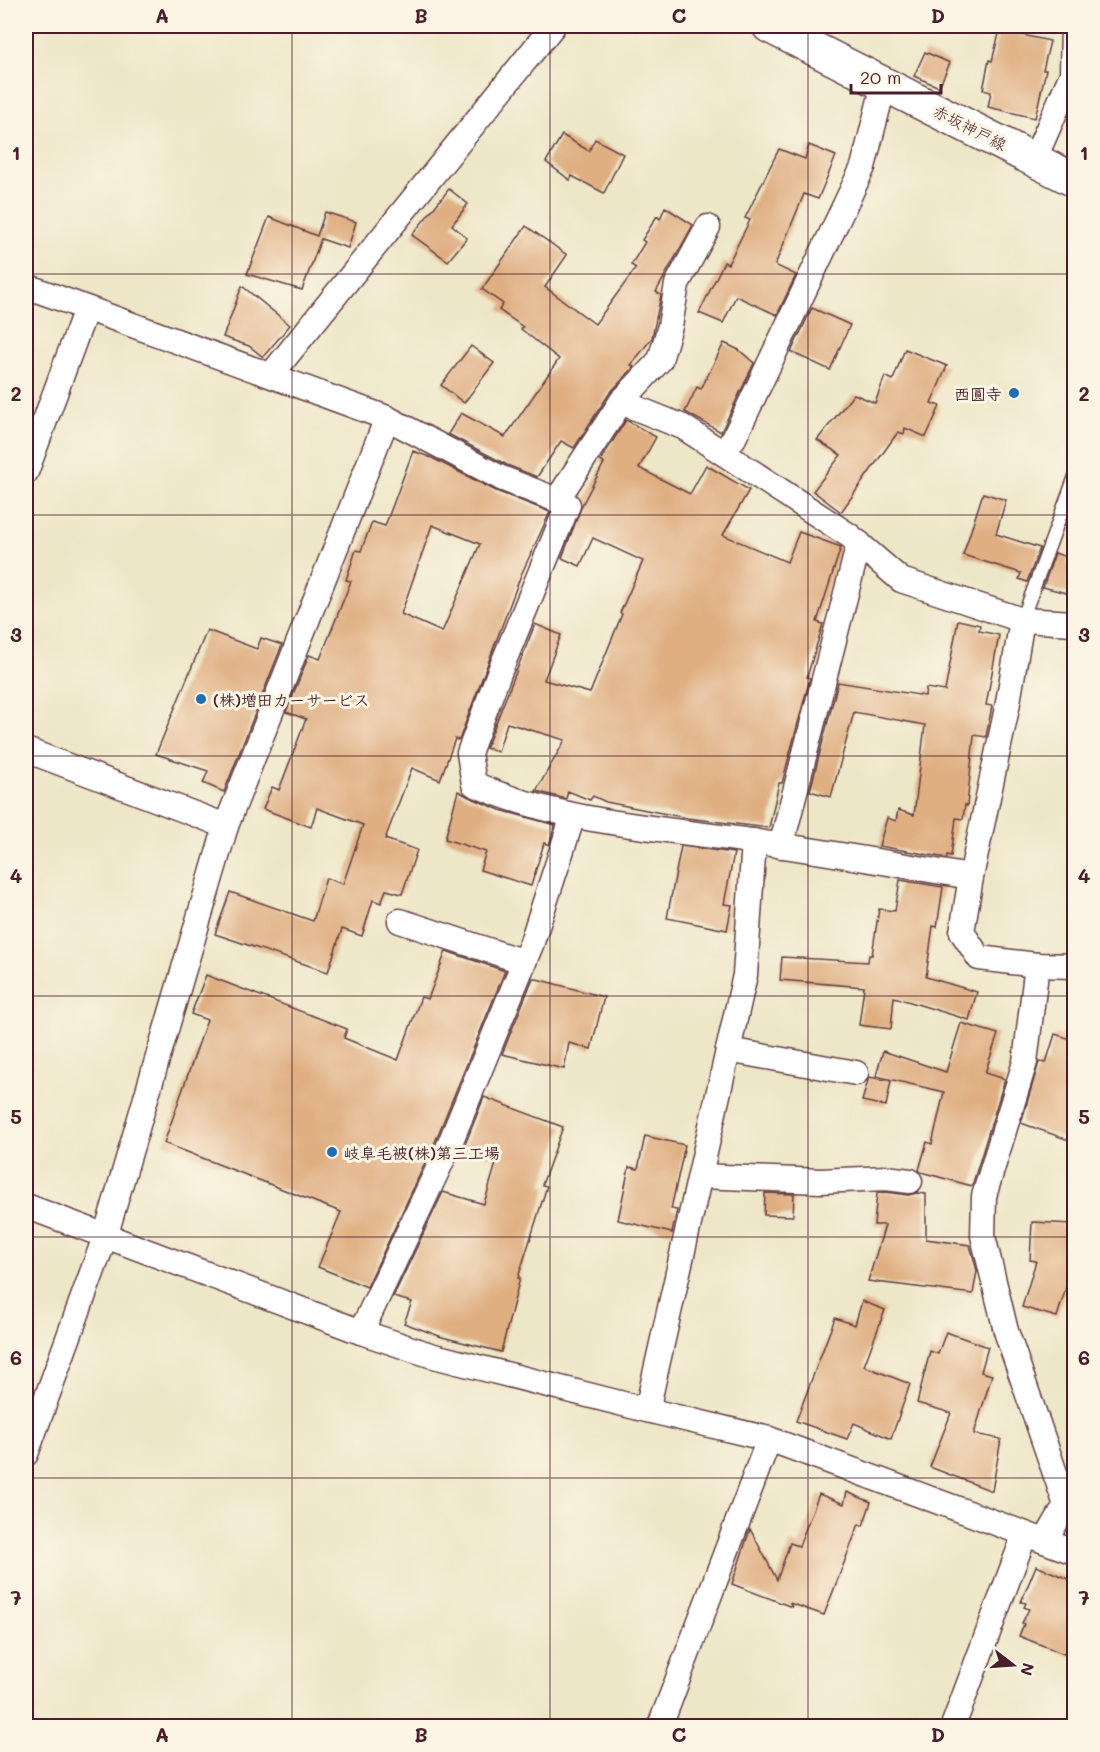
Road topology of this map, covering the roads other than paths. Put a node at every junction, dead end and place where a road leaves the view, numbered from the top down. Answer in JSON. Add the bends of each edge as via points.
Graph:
{"nodes":[{"id":1,"x":553,"y":26,"type":"edge"},
{"id":2,"x":769,"y":26,"type":"edge"},
{"id":3,"x":1073,"y":26,"type":"edge"},
{"id":4,"x":884,"y":84,"type":"junction"},
{"id":5,"x":1034,"y":160,"type":"junction"},
{"id":6,"x":1074,"y":180,"type":"edge"},
{"id":7,"x":708,"y":227,"type":"dead end"},
{"id":8,"x":26,"y":286,"type":"edge"},
{"id":9,"x":86,"y":309,"type":"junction"},
{"id":10,"x":271,"y":375,"type":"junction"},
{"id":11,"x":621,"y":402,"type":"junction"},
{"id":12,"x":387,"y":418,"type":"junction"},
{"id":13,"x":723,"y":453,"type":"junction"},
{"id":14,"x":26,"y":472,"type":"edge"},
{"id":15,"x":1074,"y":479,"type":"edge"},
{"id":16,"x":557,"y":500,"type":"junction"},
{"id":17,"x":859,"y":543,"type":"junction"},
{"id":18,"x":1022,"y":620,"type":"junction"},
{"id":19,"x":1074,"y":623,"type":"edge"},
{"id":20,"x":26,"y":750,"type":"edge"},
{"id":21,"x":573,"y":816,"type":"junction"},
{"id":22,"x":226,"y":826,"type":"junction"},
{"id":23,"x":754,"y":841,"type":"junction"},
{"id":24,"x":781,"y":846,"type":"junction"},
{"id":25,"x":971,"y":877,"type":"junction"},
{"id":26,"x":400,"y":921,"type":"dead end"},
{"id":27,"x":524,"y":962,"type":"junction"},
{"id":28,"x":1037,"y":965,"type":"junction"},
{"id":29,"x":1074,"y":966,"type":"edge"},
{"id":30,"x":728,"y":1050,"type":"junction"},
{"id":31,"x":856,"y":1073,"type":"dead end"},
{"id":32,"x":700,"y":1176,"type":"junction"},
{"id":33,"x":910,"y":1181,"type":"dead end"},
{"id":34,"x":26,"y":1206,"type":"edge"},
{"id":35,"x":105,"y":1237,"type":"junction"},
{"id":36,"x":361,"y":1332,"type":"junction"},
{"id":37,"x":646,"y":1410,"type":"junction"},
{"id":38,"x":769,"y":1438,"type":"junction"},
{"id":39,"x":26,"y":1454,"type":"edge"},
{"id":40,"x":1070,"y":1498,"type":"edge"},
{"id":41,"x":1035,"y":1538,"type":"junction"},
{"id":42,"x":1074,"y":1552,"type":"edge"},
{"id":43,"x":660,"y":1726,"type":"edge"},
{"id":44,"x":953,"y":1726,"type":"edge"}],
"edges":[{"from":1,"to":10,"type":"street"},
{"from":2,"to":4,"type":"main road","name":"赤坂神戸線"},
{"from":3,"to":5,"type":"street","via":[[1072,74]]},
{"from":4,"to":5,"type":"main road","name":"赤坂神戸線"},
{"from":4,"to":13,"type":"street","via":[[863,167],[734,438]]},
{"from":5,"to":6,"type":"main road","name":"赤坂神戸線"},
{"from":7,"to":11,"type":"street","via":[[677,284],[660,360]]},
{"from":8,"to":9,"type":"street"},
{"from":9,"to":10,"type":"street"},
{"from":9,"to":14,"type":"street"},
{"from":10,"to":12,"type":"street"},
{"from":11,"to":13,"type":"street","via":[[683,427]]},
{"from":11,"to":16,"type":"street"},
{"from":12,"to":16,"type":"street","via":[[501,478]]},
{"from":12,"to":22,"type":"street"},
{"from":13,"to":17,"type":"street"},
{"from":15,"to":18,"type":"lane"},
{"from":16,"to":21,"type":"street","via":[[568,505],[469,753],[474,784],[504,798]]},
{"from":17,"to":18,"type":"street","via":[[901,580]]},
{"from":17,"to":24,"type":"street"},
{"from":18,"to":19,"type":"street"},
{"from":18,"to":25,"type":"street"},
{"from":20,"to":22,"type":"street"},
{"from":21,"to":23,"type":"street"},
{"from":21,"to":27,"type":"street"},
{"from":22,"to":35,"type":"street"},
{"from":23,"to":24,"type":"street"},
{"from":23,"to":30,"type":"street","via":[[745,975]]},
{"from":24,"to":25,"type":"street"},
{"from":25,"to":28,"type":"street","via":[[962,932],[980,958]]},
{"from":26,"to":27,"type":"street"},
{"from":27,"to":36,"type":"street","via":[[448,1148]]},
{"from":28,"to":29,"type":"street"},
{"from":28,"to":40,"type":"street","via":[[1025,1062],[984,1196],[983,1236],[1006,1331]]},
{"from":30,"to":31,"type":"street"},
{"from":30,"to":32,"type":"street"},
{"from":32,"to":33,"type":"street"},
{"from":32,"to":37,"type":"street"},
{"from":34,"to":35,"type":"street"},
{"from":35,"to":36,"type":"street"},
{"from":35,"to":39,"type":"street"},
{"from":36,"to":37,"type":"street","via":[[430,1355]]},
{"from":37,"to":38,"type":"street"},
{"from":38,"to":41,"type":"street"},
{"from":38,"to":43,"type":"street"},
{"from":40,"to":41,"type":"street"},
{"from":41,"to":42,"type":"street"},
{"from":41,"to":44,"type":"street"}]}
